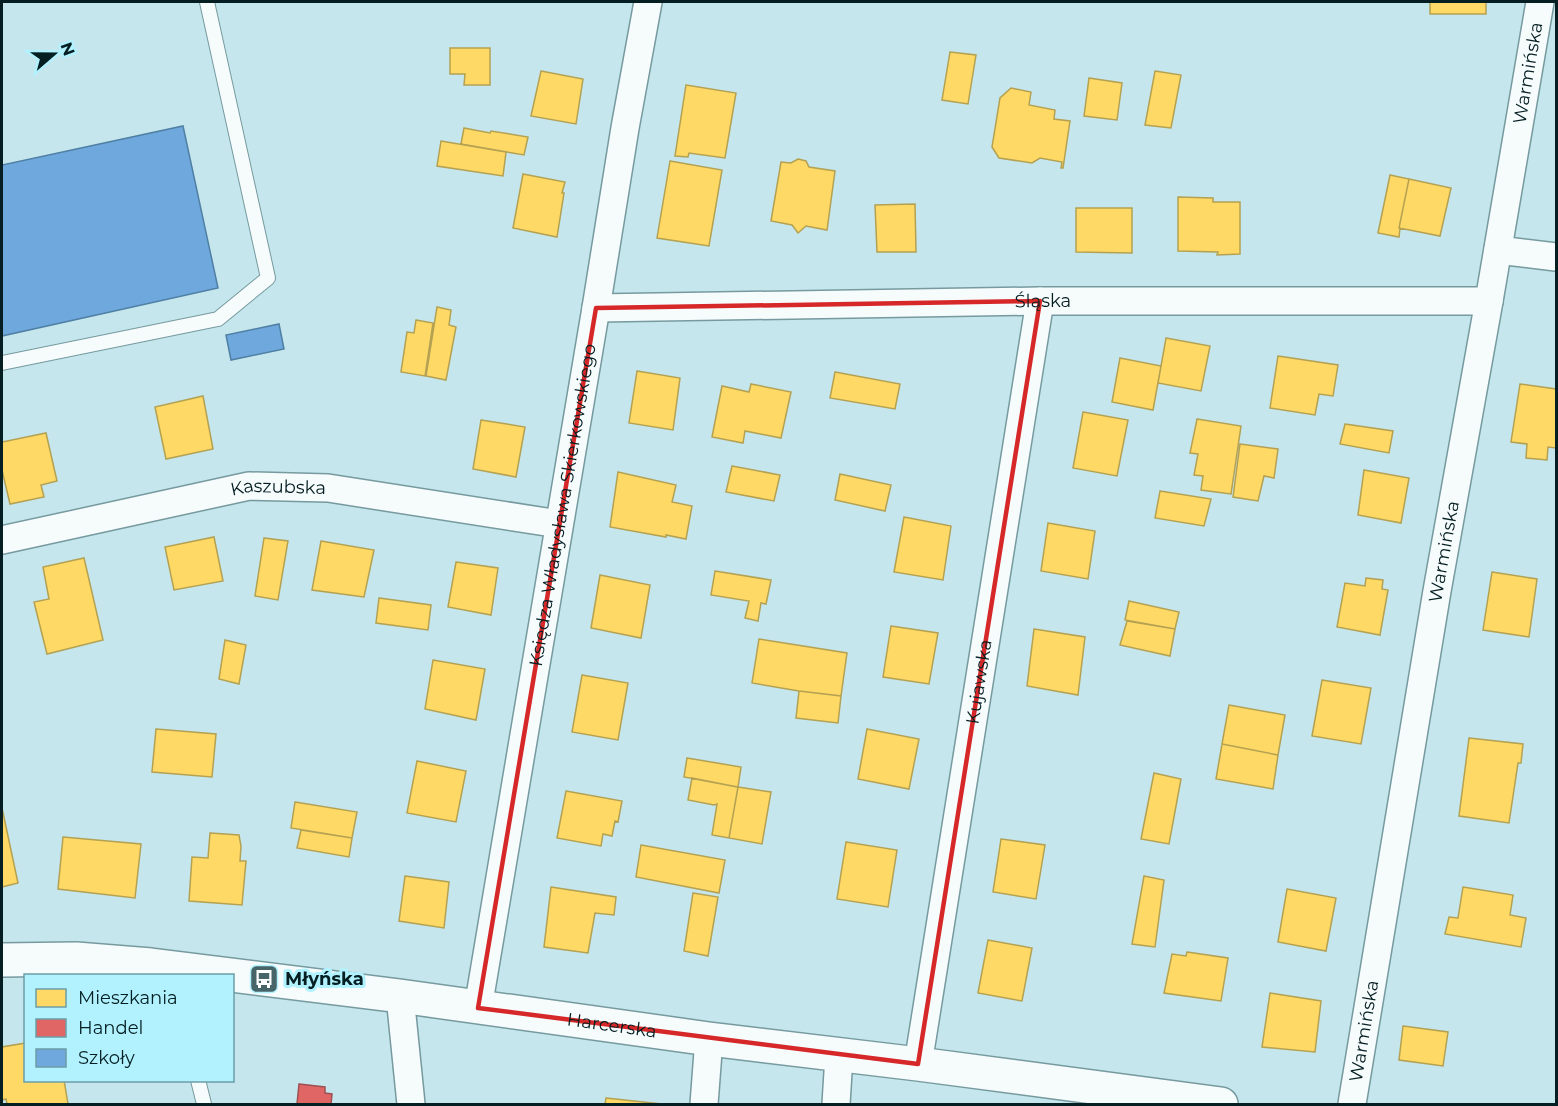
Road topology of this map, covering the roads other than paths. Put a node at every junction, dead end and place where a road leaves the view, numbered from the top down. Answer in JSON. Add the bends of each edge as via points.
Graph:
{"nodes":[{"id":1,"x":207,"y":2,"type":"edge"},
{"id":2,"x":648,"y":2,"type":"edge"},
{"id":3,"x":1540,"y":2,"type":"edge"},
{"id":4,"x":1498,"y":250,"type":"junction"},
{"id":5,"x":1557,"y":256,"type":"edge"},
{"id":6,"x":1041,"y":301,"type":"junction"},
{"id":7,"x":1489,"y":301,"type":"junction"},
{"id":8,"x":596,"y":308,"type":"junction"},
{"id":9,"x":2,"y":363,"type":"edge"},
{"id":10,"x":559,"y":524,"type":"junction"},
{"id":11,"x":2,"y":540,"type":"edge"},
{"id":12,"x":2,"y":960,"type":"edge"},
{"id":13,"x":198,"y":973,"type":"edge"},
{"id":14,"x":234,"y":977,"type":"edge"},
{"id":15,"x":400,"y":996,"type":"junction"},
{"id":16,"x":478,"y":1008,"type":"junction"},
{"id":17,"x":709,"y":1039,"type":"junction"},
{"id":18,"x":839,"y":1056,"type":"junction"},
{"id":19,"x":918,"y":1064,"type":"junction"},
{"id":20,"x":198,"y":1082,"type":"edge"},
{"id":21,"x":204,"y":1104,"type":"edge"},
{"id":22,"x":411,"y":1104,"type":"edge"},
{"id":23,"x":704,"y":1104,"type":"edge"},
{"id":24,"x":836,"y":1104,"type":"edge"},
{"id":25,"x":1221,"y":1104,"type":"edge"},
{"id":26,"x":1352,"y":1104,"type":"edge"}],
"edges":[{"from":1,"to":9,"type":"lane","via":[[268,278],[218,319]]},
{"from":2,"to":8,"type":"street","name":"Księdza Władysława Skierkowskiego"},
{"from":3,"to":4,"type":"street","name":"Warmińska"},
{"from":4,"to":5,"type":"street"},
{"from":4,"to":7,"type":"street","name":"Warmińska"},
{"from":6,"to":7,"type":"street","name":"Śląska"},
{"from":6,"to":8,"type":"street","name":"Śląska"},
{"from":6,"to":19,"type":"street","name":"Kujawska"},
{"from":7,"to":26,"type":"street","name":"Warmińska"},
{"from":8,"to":10,"type":"street","name":"Księdza Władysława Skierkowskiego"},
{"from":10,"to":11,"type":"street","name":"Kaszubska","via":[[328,488],[249,486]]},
{"from":10,"to":16,"type":"street","name":"Księdza Władysława Skierkowskiego"},
{"from":12,"to":13,"type":"street","name":"Harcerska","via":[[76,959],[151,964]]},
{"from":14,"to":15,"type":"street","name":"Harcerska"},
{"from":15,"to":16,"type":"street","name":"Harcerska"},
{"from":15,"to":22,"type":"street"},
{"from":16,"to":17,"type":"street","name":"Harcerska"},
{"from":17,"to":18,"type":"street","name":"Harcerska"},
{"from":17,"to":23,"type":"street"},
{"from":18,"to":19,"type":"street","name":"Harcerska"},
{"from":18,"to":24,"type":"street"},
{"from":19,"to":25,"type":"street","name":"Harcerska"},
{"from":20,"to":21,"type":"lane"}]}
